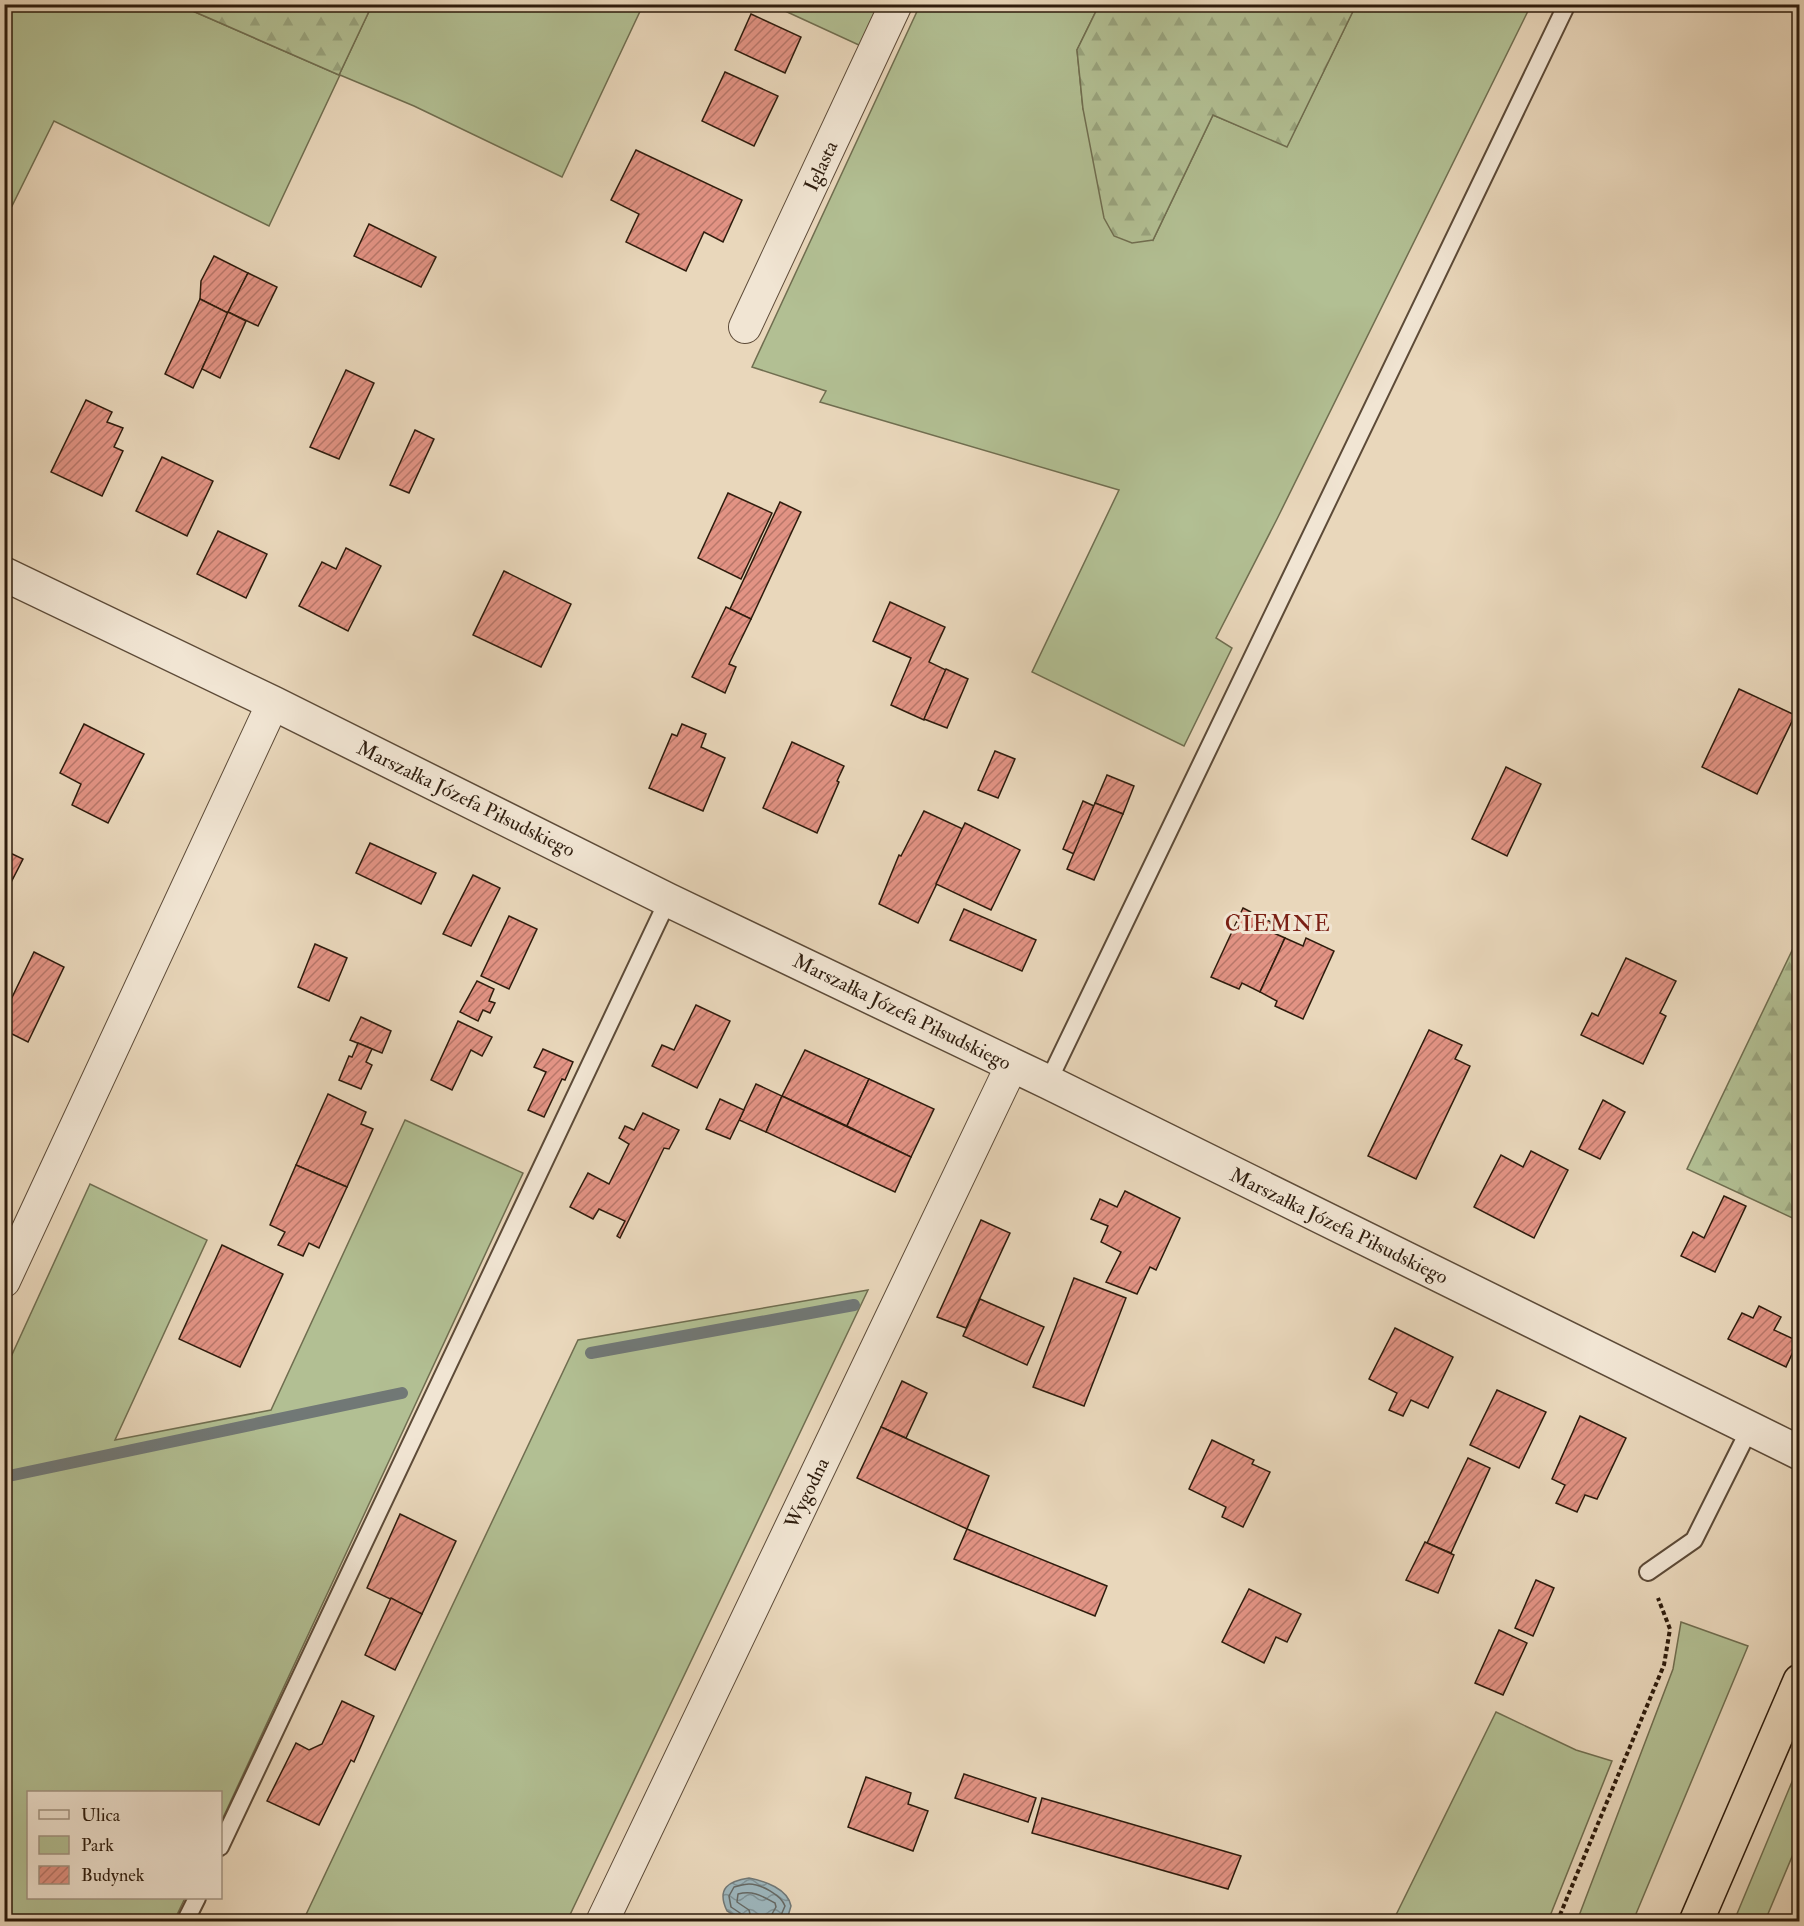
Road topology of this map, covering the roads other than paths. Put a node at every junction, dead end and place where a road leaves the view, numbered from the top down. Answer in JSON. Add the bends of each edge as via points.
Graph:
{"nodes":[{"id":1,"x":896,"y":4,"type":"edge"},
{"id":2,"x":1567,"y":4,"type":"edge"},
{"id":3,"x":745,"y":327,"type":"dead end"},
{"id":4,"x":4,"y":574,"type":"edge"},
{"id":5,"x":273,"y":703,"type":"junction"},
{"id":6,"x":668,"y":900,"type":"junction"},
{"id":7,"x":1012,"y":1065,"type":"junction"},
{"id":8,"x":1048,"y":1082,"type":"junction"},
{"id":9,"x":4,"y":1281,"type":"edge"},
{"id":10,"x":1750,"y":1428,"type":"junction"},
{"id":11,"x":1800,"y":1453,"type":"edge"},
{"id":12,"x":1648,"y":1572,"type":"road end"},
{"id":13,"x":1800,"y":1681,"type":"edge"},
{"id":14,"x":222,"y":1843,"type":"edge"},
{"id":15,"x":196,"y":1899,"type":"edge"},
{"id":16,"x":186,"y":1920,"type":"dead end"},
{"id":17,"x":602,"y":1922,"type":"edge"},
{"id":18,"x":1696,"y":1922,"type":"edge"}],
"edges":[{"from":1,"to":3,"type":"street","name":"Iglasta"},
{"from":2,"to":8,"type":"lane"},
{"from":4,"to":5,"type":"street","name":"Marszałka Józefa Piłsudskiego"},
{"from":5,"to":6,"type":"street","name":"Marszałka Józefa Piłsudskiego"},
{"from":5,"to":9,"type":"street"},
{"from":6,"to":7,"type":"street","name":"Marszałka Józefa Piłsudskiego"},
{"from":6,"to":14,"type":"lane"},
{"from":7,"to":8,"type":"street","name":"Marszałka Józefa Piłsudskiego"},
{"from":7,"to":17,"type":"street","name":"Wygodna"},
{"from":8,"to":10,"type":"street","name":"Marszałka Józefa Piłsudskiego"},
{"from":10,"to":11,"type":"street","name":"Marszałka Józefa Piłsudskiego"},
{"from":10,"to":12,"type":"lane","via":[[1694,1540]]},
{"from":13,"to":18,"type":"highway"},
{"from":15,"to":16,"type":"lane"}]}
